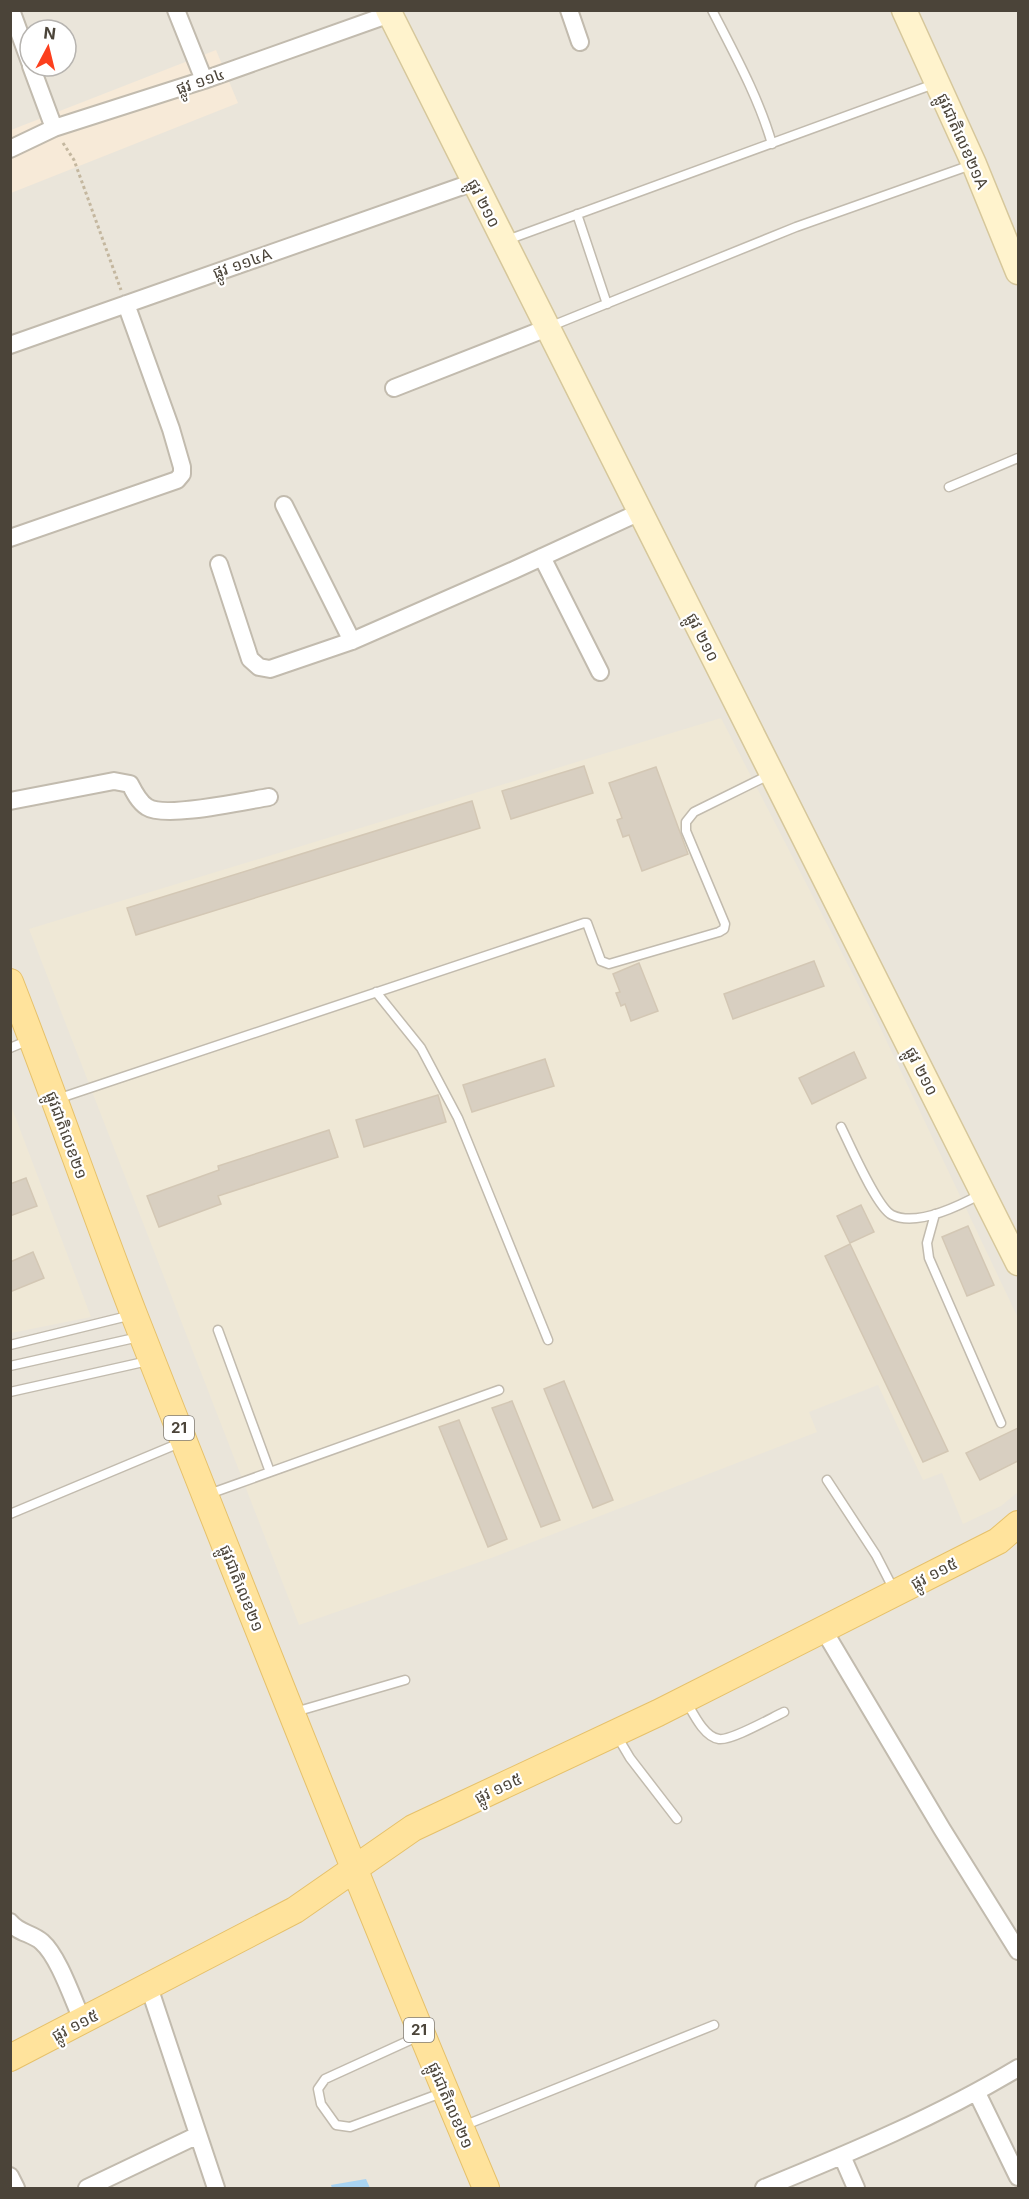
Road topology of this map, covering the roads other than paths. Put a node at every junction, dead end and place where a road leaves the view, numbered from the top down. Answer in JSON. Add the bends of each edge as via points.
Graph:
{"nodes":[{"id":1,"x":11,"y":10,"type":"edge"},
{"id":2,"x":176,"y":10,"type":"edge"},
{"id":3,"x":569,"y":10,"type":"edge"},
{"id":4,"x":712,"y":10,"type":"edge"},
{"id":5,"x":904,"y":10,"type":"edge"},
{"id":6,"x":389,"y":12,"type":"edge"},
{"id":7,"x":18,"y":29,"type":"edge"},
{"id":8,"x":580,"y":42,"type":"dead end"},
{"id":9,"x":36,"y":78,"type":"edge"},
{"id":10,"x":204,"y":80,"type":"junction"},
{"id":11,"x":938,"y":83,"type":"junction"},
{"id":12,"x":54,"y":129,"type":"junction"},
{"id":13,"x":772,"y":144,"type":"junction"},
{"id":14,"x":10,"y":149,"type":"edge"},
{"id":15,"x":974,"y":164,"type":"junction"},
{"id":16,"x":474,"y":182,"type":"junction"},
{"id":17,"x":577,"y":214,"type":"junction"},
{"id":18,"x":504,"y":241,"type":"junction"},
{"id":19,"x":1018,"y":272,"type":"edge"},
{"id":20,"x":126,"y":304,"type":"junction"},
{"id":21,"x":607,"y":304,"type":"junction"},
{"id":22,"x":547,"y":328,"type":"junction"},
{"id":23,"x":10,"y":345,"type":"edge"},
{"id":24,"x":394,"y":388,"type":"dead end"},
{"id":25,"x":1018,"y":458,"type":"edge"},
{"id":26,"x":949,"y":487,"type":"dead end"},
{"id":27,"x":284,"y":505,"type":"dead end"},
{"id":28,"x":640,"y":512,"type":"junction"},
{"id":29,"x":10,"y":538,"type":"edge"},
{"id":30,"x":542,"y":557,"type":"junction"},
{"id":31,"x":219,"y":564,"type":"dead end"},
{"id":32,"x":352,"y":641,"type":"junction"},
{"id":33,"x":600,"y":672,"type":"dead end"},
{"id":34,"x":772,"y":773,"type":"junction"},
{"id":35,"x":269,"y":797,"type":"dead end"},
{"id":36,"x":10,"y":801,"type":"edge"},
{"id":37,"x":10,"y":982,"type":"edge"},
{"id":38,"x":376,"y":992,"type":"junction"},
{"id":39,"x":21,"y":1044,"type":"edge"},
{"id":40,"x":53,"y":1101,"type":"junction"},
{"id":41,"x":840,"y":1127,"type":"dead end"},
{"id":42,"x":983,"y":1192,"type":"junction"},
{"id":43,"x":935,"y":1214,"type":"junction"},
{"id":44,"x":1016,"y":1254,"type":"edge"},
{"id":45,"x":218,"y":1330,"type":"dead end"},
{"id":46,"x":143,"y":1337,"type":"junction"},
{"id":47,"x":548,"y":1340,"type":"dead end"},
{"id":48,"x":10,"y":1345,"type":"edge"},
{"id":49,"x":10,"y":1366,"type":"edge"},
{"id":50,"x":500,"y":1390,"type":"dead end"},
{"id":51,"x":10,"y":1392,"type":"edge"},
{"id":52,"x":1001,"y":1423,"type":"dead end"},
{"id":53,"x":184,"y":1441,"type":"junction"},
{"id":54,"x":270,"y":1472,"type":"junction"},
{"id":55,"x":827,"y":1480,"type":"dead end"},
{"id":56,"x":205,"y":1495,"type":"junction"},
{"id":57,"x":10,"y":1514,"type":"edge"},
{"id":58,"x":1018,"y":1524,"type":"edge"},
{"id":59,"x":1008,"y":1539,"type":"edge"},
{"id":60,"x":895,"y":1593,"type":"junction"},
{"id":61,"x":823,"y":1629,"type":"junction"},
{"id":62,"x":405,"y":1680,"type":"dead end"},
{"id":63,"x":684,"y":1699,"type":"junction"},
{"id":64,"x":784,"y":1712,"type":"dead end"},
{"id":65,"x":291,"y":1713,"type":"junction"},
{"id":66,"x":615,"y":1732,"type":"junction"},
{"id":67,"x":677,"y":1819,"type":"dead end"},
{"id":68,"x":354,"y":1870,"type":"junction"},
{"id":69,"x":10,"y":1922,"type":"edge"},
{"id":70,"x":1018,"y":1951,"type":"edge"},
{"id":71,"x":149,"y":1987,"type":"junction"},
{"id":72,"x":83,"y":2022,"type":"junction"},
{"id":73,"x":714,"y":2025,"type":"dead end"},
{"id":74,"x":421,"y":2035,"type":"junction"},
{"id":75,"x":10,"y":2058,"type":"edge"},
{"id":76,"x":1018,"y":2068,"type":"edge"},
{"id":77,"x":445,"y":2091,"type":"junction"},
{"id":78,"x":977,"y":2093,"type":"junction"},
{"id":79,"x":460,"y":2127,"type":"junction"},
{"id":80,"x":198,"y":2135,"type":"junction"},
{"id":81,"x":842,"y":2156,"type":"junction"},
{"id":82,"x":10,"y":2176,"type":"edge"},
{"id":83,"x":1018,"y":2177,"type":"edge"},
{"id":84,"x":16,"y":2188,"type":"edge"},
{"id":85,"x":87,"y":2188,"type":"edge"},
{"id":86,"x":216,"y":2188,"type":"edge"},
{"id":87,"x":486,"y":2188,"type":"edge"},
{"id":88,"x":764,"y":2188,"type":"edge"},
{"id":89,"x":856,"y":2188,"type":"edge"}],
"edges":[{"from":1,"to":7,"type":"street"},
{"from":2,"to":10,"type":"street"},
{"from":3,"to":8,"type":"street"},
{"from":4,"to":13,"type":"lane"},
{"from":5,"to":11,"type":"street","name":"ផ្លូវជាតិលេខ២១A"},
{"from":6,"to":10,"type":"street","name":"ផ្លូវ ១១៤"},
{"from":6,"to":16,"type":"street","name":"ផ្លូវ ២១០"},
{"from":9,"to":12,"type":"street"},
{"from":10,"to":12,"type":"street","name":"ផ្លូវ ១១៤"},
{"from":11,"to":13,"type":"lane"},
{"from":11,"to":15,"type":"street","name":"ផ្លូវជាតិលេខ២១A"},
{"from":12,"to":14,"type":"street","name":"ផ្លូវ ១១៤"},
{"from":13,"to":17,"type":"lane"},
{"from":15,"to":19,"type":"street","name":"ផ្លូវជាតិលេខ២១A"},
{"from":15,"to":21,"type":"lane","via":[[796,227]]},
{"from":16,"to":18,"type":"street","name":"ផ្លូវ ២១០"},
{"from":16,"to":20,"type":"street","name":"ផ្លូវ ១១៤A"},
{"from":17,"to":18,"type":"lane"},
{"from":17,"to":21,"type":"lane"},
{"from":18,"to":22,"type":"street","name":"ផ្លូវ ២១០"},
{"from":20,"to":23,"type":"street","name":"ផ្លូវ ១១៤A"},
{"from":20,"to":29,"type":"street","via":[[171,429],[182,474],[177,480]]},
{"from":21,"to":22,"type":"lane"},
{"from":22,"to":24,"type":"street"},
{"from":22,"to":28,"type":"street","name":"ផ្លូវ ២១០"},
{"from":25,"to":26,"type":"lane"},
{"from":27,"to":32,"type":"street"},
{"from":28,"to":30,"type":"street"},
{"from":28,"to":34,"type":"street","name":"ផ្លូវ ២១០"},
{"from":30,"to":32,"type":"street"},
{"from":30,"to":33,"type":"street"},
{"from":31,"to":32,"type":"street","via":[[250,659],[259,667],[282,666]]},
{"from":34,"to":38,"type":"lane","via":[[694,812],[686,822],[686,831],[725,924],[719,932],[609,964],[601,961],[584,923]]},
{"from":34,"to":42,"type":"street","name":"ផ្លូវ ២១០"},
{"from":35,"to":36,"type":"street","via":[[159,812],[146,807],[130,784],[114,781]]},
{"from":37,"to":39,"type":"main road","name":"ផ្លូវជាតិលេខ២១","number":"21"},
{"from":38,"to":40,"type":"lane"},
{"from":38,"to":47,"type":"lane","via":[[421,1048],[458,1118]]},
{"from":39,"to":40,"type":"main road","name":"ផ្លូវជាតិលេខ២១","number":"21"},
{"from":40,"to":46,"type":"main road","name":"ផ្លូវជាតិលេខ២១","number":"21"},
{"from":41,"to":43,"type":"lane","via":[[877,1199],[890,1215],[907,1220]]},
{"from":42,"to":43,"type":"lane"},
{"from":42,"to":44,"type":"street","name":"ផ្លូវ ២១០"},
{"from":43,"to":52,"type":"lane","via":[[927,1242],[929,1258]]},
{"from":45,"to":54,"type":"lane"},
{"from":46,"to":48,"type":"lane"},
{"from":46,"to":49,"type":"lane"},
{"from":46,"to":51,"type":"lane"},
{"from":46,"to":53,"type":"main road","name":"ផ្លូវជាតិលេខ២១","number":"21"},
{"from":50,"to":54,"type":"lane"},
{"from":53,"to":56,"type":"main road","name":"ផ្លូវជាតិលេខ២១","number":"21"},
{"from":53,"to":57,"type":"lane"},
{"from":54,"to":56,"type":"lane"},
{"from":55,"to":60,"type":"lane","via":[[876,1555]]},
{"from":56,"to":65,"type":"main road","name":"ផ្លូវជាតិលេខ២១","number":"21"},
{"from":58,"to":59,"type":"main road","name":"ផ្លូវ ១១៥"},
{"from":59,"to":60,"type":"main road","name":"ផ្លូវ ១១៥"},
{"from":60,"to":61,"type":"main road","name":"ផ្លូវ ១១៥"},
{"from":61,"to":63,"type":"main road","name":"ផ្លូវ ១១៥"},
{"from":61,"to":70,"type":"street"},
{"from":62,"to":65,"type":"lane"},
{"from":63,"to":64,"type":"lane","via":[[699,1723],[718,1739],[729,1738]]},
{"from":63,"to":66,"type":"main road","name":"ផ្លូវ ១១៥"},
{"from":65,"to":68,"type":"main road","name":"ផ្លូវជាតិលេខ២១","number":"21"},
{"from":66,"to":67,"type":"lane"},
{"from":66,"to":68,"type":"main road","name":"ផ្លូវ ១១៥","via":[[413,1828]]},
{"from":68,"to":71,"type":"main road","name":"ផ្លូវ ១១៥","via":[[296,1910]]},
{"from":68,"to":74,"type":"main road","name":"ផ្លូវជាតិលេខ២១","number":"21"},
{"from":69,"to":72,"type":"street","via":[[42,1941]]},
{"from":71,"to":72,"type":"main road","name":"ផ្លូវ ១១៥"},
{"from":71,"to":80,"type":"street"},
{"from":72,"to":75,"type":"main road","name":"ផ្លូវ ១១៥"},
{"from":73,"to":79,"type":"lane"},
{"from":74,"to":77,"type":"main road","name":"ផ្លូវជាតិលេខ២១","number":"21"},
{"from":74,"to":77,"type":"lane","via":[[325,2079],[318,2089],[321,2104],[336,2125],[350,2127]]},
{"from":76,"to":78,"type":"street"},
{"from":77,"to":79,"type":"main road","name":"ផ្លូវជាតិលេខ២១","number":"21"},
{"from":78,"to":81,"type":"street"},
{"from":78,"to":83,"type":"street"},
{"from":79,"to":87,"type":"main road","name":"ផ្លូវជាតិលេខ២១","number":"21"},
{"from":80,"to":85,"type":"street"},
{"from":80,"to":86,"type":"street"},
{"from":81,"to":88,"type":"street"},
{"from":81,"to":89,"type":"street"},
{"from":82,"to":84,"type":"street"}]}
